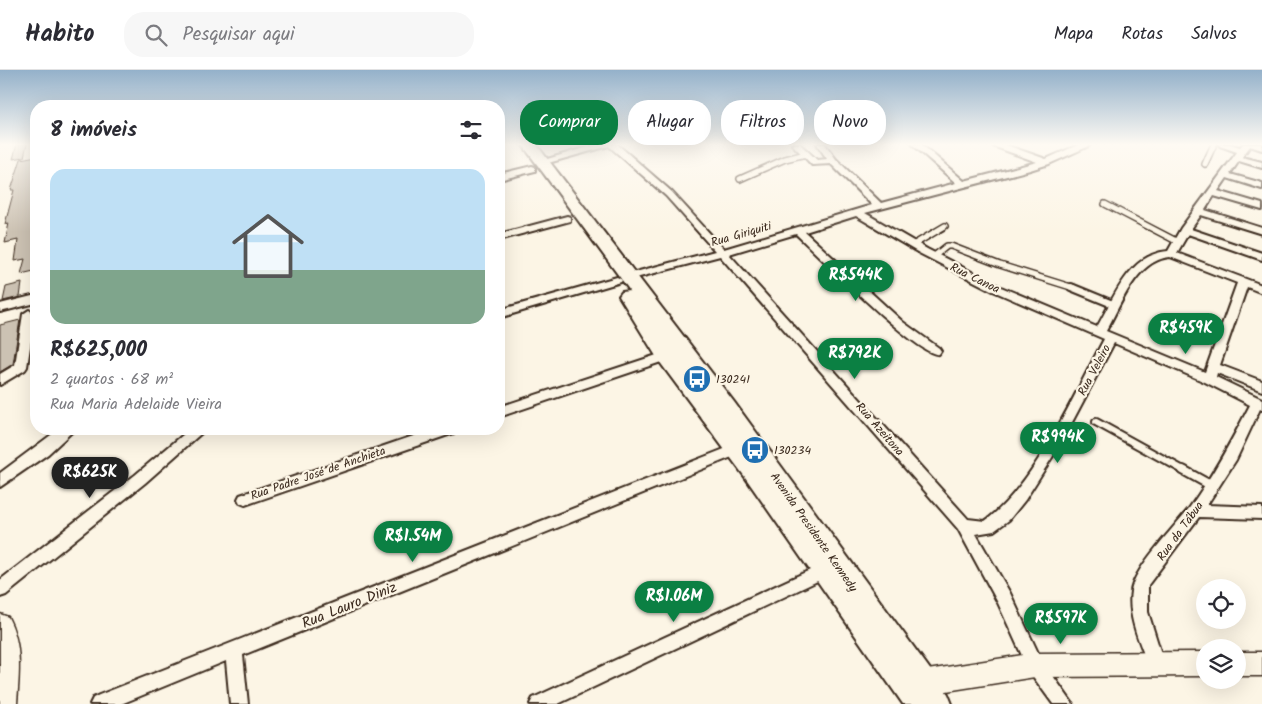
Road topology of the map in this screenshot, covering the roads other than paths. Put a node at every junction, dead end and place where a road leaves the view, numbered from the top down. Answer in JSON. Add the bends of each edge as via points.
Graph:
{"nodes":[{"id":1,"x":542,"y":174,"type":"edge"},
{"id":2,"x":543,"y":174,"type":"edge"},
{"id":3,"x":646,"y":174,"type":"edge"},
{"id":4,"x":750,"y":174,"type":"edge"},
{"id":5,"x":845,"y":174,"type":"edge"},
{"id":6,"x":950,"y":174,"type":"edge"},
{"id":7,"x":1004,"y":174,"type":"edge"},
{"id":8,"x":1225,"y":175,"type":"joint"},
{"id":9,"x":740,"y":178,"type":"dead end"},
{"id":10,"x":963,"y":185,"type":"junction"},
{"id":11,"x":1262,"y":186,"type":"edge"},
{"id":12,"x":1212,"y":192,"type":"junction"},
{"id":13,"x":1105,"y":204,"type":"dead end"},
{"id":14,"x":879,"y":206,"type":"junction"},
{"id":15,"x":1262,"y":207,"type":"edge"},
{"id":16,"x":861,"y":211,"type":"junction"},
{"id":17,"x":1199,"y":211,"type":"junction"},
{"id":18,"x":567,"y":219,"type":"junction"},
{"id":19,"x":945,"y":226,"type":"dead end"},
{"id":20,"x":797,"y":230,"type":"junction"},
{"id":21,"x":1185,"y":230,"type":"junction"},
{"id":22,"x":1262,"y":231,"type":"edge"},
{"id":23,"x":505,"y":235,"type":"edge"},
{"id":24,"x":1178,"y":242,"type":"junction"},
{"id":25,"x":913,"y":245,"type":"junction"},
{"id":26,"x":720,"y":253,"type":"junction"},
{"id":27,"x":1171,"y":254,"type":"junction"},
{"id":28,"x":933,"y":257,"type":"junction"},
{"id":29,"x":1262,"y":257,"type":"edge"},
{"id":30,"x":622,"y":278,"type":"junction"},
{"id":31,"x":1243,"y":282,"type":"junction"},
{"id":32,"x":1262,"y":289,"type":"edge"},
{"id":33,"x":30,"y":300,"type":"edge"},
{"id":34,"x":1115,"y":305,"type":"junction"},
{"id":35,"x":0,"y":308,"type":"edge"},
{"id":36,"x":505,"y":312,"type":"edge"},
{"id":37,"x":30,"y":328,"type":"edge"},
{"id":38,"x":1105,"y":335,"type":"junction"},
{"id":39,"x":935,"y":351,"type":"dead end"},
{"id":40,"x":666,"y":356,"type":"junction"},
{"id":41,"x":1214,"y":367,"type":"junction"},
{"id":42,"x":1209,"y":379,"type":"junction"},
{"id":43,"x":0,"y":380,"type":"edge"},
{"id":44,"x":1262,"y":386,"type":"edge"},
{"id":45,"x":1260,"y":404,"type":"edge"},
{"id":46,"x":505,"y":410,"type":"edge"},
{"id":47,"x":1096,"y":422,"type":"dead end"},
{"id":48,"x":61,"y":435,"type":"edge"},
{"id":49,"x":192,"y":435,"type":"edge"},
{"id":50,"x":431,"y":435,"type":"edge"},
{"id":51,"x":737,"y":449,"type":"junction"},
{"id":52,"x":0,"y":482,"type":"edge"},
{"id":53,"x":1212,"y":486,"type":"junction"},
{"id":54,"x":245,"y":499,"type":"dead end"},
{"id":55,"x":1195,"y":511,"type":"junction"},
{"id":56,"x":1262,"y":513,"type":"edge"},
{"id":57,"x":963,"y":524,"type":"junction"},
{"id":58,"x":823,"y":571,"type":"junction"},
{"id":59,"x":0,"y":590,"type":"edge"},
{"id":60,"x":0,"y":625,"type":"edge"},
{"id":61,"x":234,"y":651,"type":"junction"},
{"id":62,"x":1156,"y":663,"type":"junction"},
{"id":63,"x":1196,"y":664,"type":"edge"},
{"id":64,"x":1246,"y":664,"type":"edge"},
{"id":65,"x":1262,"y":664,"type":"edge"},
{"id":66,"x":1035,"y":665,"type":"junction"},
{"id":67,"x":917,"y":691,"type":"edge"},
{"id":68,"x":5,"y":704,"type":"edge"},
{"id":69,"x":99,"y":704,"type":"edge"},
{"id":70,"x":239,"y":704,"type":"edge"},
{"id":71,"x":539,"y":704,"type":"edge"},
{"id":72,"x":938,"y":704,"type":"edge"},
{"id":73,"x":1064,"y":704,"type":"edge"}],
"edges":[{"from":1,"to":18,"type":"main road","name":"Avenida Presidente Kennedy"},
{"from":2,"to":30,"type":"main road","name":"Avenida Presidente Kennedy"},
{"from":3,"to":26,"type":"street","name":"Rua Azeitona","via":[[669,194]]},
{"from":4,"to":9,"type":"lane"},
{"from":5,"to":14,"type":"street"},
{"from":6,"to":10,"type":"street"},
{"from":7,"to":10,"type":"street","name":"Rua Giriquiti"},
{"from":8,"to":11,"type":"street"},
{"from":8,"to":12,"type":"street"},
{"from":10,"to":14,"type":"street","name":"Rua Giriquiti"},
{"from":12,"to":15,"type":"street"},
{"from":12,"to":17,"type":"street"},
{"from":13,"to":24,"type":"lane"},
{"from":14,"to":16,"type":"street","name":"Rua Giriquiti"},
{"from":16,"to":20,"type":"street","name":"Rua Giriquiti"},
{"from":16,"to":25,"type":"street","name":"Rua Canoa"},
{"from":17,"to":21,"type":"street"},
{"from":17,"to":22,"type":"street"},
{"from":18,"to":23,"type":"street"},
{"from":18,"to":30,"type":"main road","name":"Avenida Presidente Kennedy"},
{"from":19,"to":25,"type":"lane"},
{"from":20,"to":26,"type":"street","name":"Rua Giriquiti"},
{"from":20,"to":39,"type":"street","via":[[899,325]]},
{"from":21,"to":24,"type":"street"},
{"from":21,"to":29,"type":"street"},
{"from":24,"to":27,"type":"street"},
{"from":25,"to":28,"type":"street","name":"Rua Canoa"},
{"from":26,"to":30,"type":"street","name":"Rua Giriquiti"},
{"from":26,"to":57,"type":"street","name":"Rua Azeitona","via":[[794,331]]},
{"from":27,"to":31,"type":"street"},
{"from":27,"to":34,"type":"street","name":"Rua Veleiro","via":[[1155,256],[1137,271]]},
{"from":28,"to":34,"type":"lane","via":[[951,246],[1000,265],[1065,284]]},
{"from":28,"to":38,"type":"street","name":"Rua Canoa","via":[[997,289]]},
{"from":30,"to":36,"type":"street","name":"Rua Giriquiti"},
{"from":30,"to":40,"type":"main road","name":"Avenida Presidente Kennedy"},
{"from":30,"to":67,"type":"main road","name":"Avenida Presidente Kennedy","via":[[660,317],[727,408]]},
{"from":31,"to":32,"type":"street"},
{"from":31,"to":41,"type":"street"},
{"from":33,"to":35,"type":"street"},
{"from":34,"to":38,"type":"street","name":"Rua Veleiro"},
{"from":37,"to":43,"type":"street","via":[[21,367]]},
{"from":38,"to":42,"type":"street","name":"Rua Canoa"},
{"from":38,"to":57,"type":"street","name":"Rua Veleiro","via":[[1035,474],[1007,514],[983,528]]},
{"from":40,"to":46,"type":"street"},
{"from":40,"to":51,"type":"main road","name":"Avenida Presidente Kennedy"},
{"from":41,"to":42,"type":"street"},
{"from":41,"to":44,"type":"street"},
{"from":42,"to":45,"type":"street","name":"Rua Canoa"},
{"from":45,"to":53,"type":"street","name":"Rua da Tábua"},
{"from":47,"to":53,"type":"lane"},
{"from":48,"to":52,"type":"street"},
{"from":49,"to":59,"type":"street"},
{"from":50,"to":54,"type":"street","name":"Rua Padre José de Anchieta"},
{"from":51,"to":58,"type":"main road","name":"Avenida Presidente Kennedy"},
{"from":51,"to":61,"type":"street","name":"Rua Lauro Diniz"},
{"from":53,"to":55,"type":"street","name":"Rua da Tábua"},
{"from":55,"to":56,"type":"street"},
{"from":55,"to":62,"type":"street","name":"Rua da Tábua","via":[[1141,582],[1137,594]]},
{"from":57,"to":66,"type":"street","name":"Rua Azeitona","via":[[1004,598]]},
{"from":58,"to":67,"type":"main road","name":"Avenida Presidente Kennedy"},
{"from":58,"to":71,"type":"street"},
{"from":60,"to":68,"type":"main road","via":[[8,651]]},
{"from":61,"to":69,"type":"street","name":"Rua Lauro Diniz"},
{"from":61,"to":70,"type":"street"},
{"from":62,"to":63,"type":"main road"},
{"from":62,"to":66,"type":"main road"},
{"from":64,"to":65,"type":"main road"},
{"from":66,"to":67,"type":"main road"},
{"from":66,"to":73,"type":"street","name":"Rua Azeitona"},
{"from":67,"to":72,"type":"main road","name":"Avenida Presidente Kennedy"}]}
